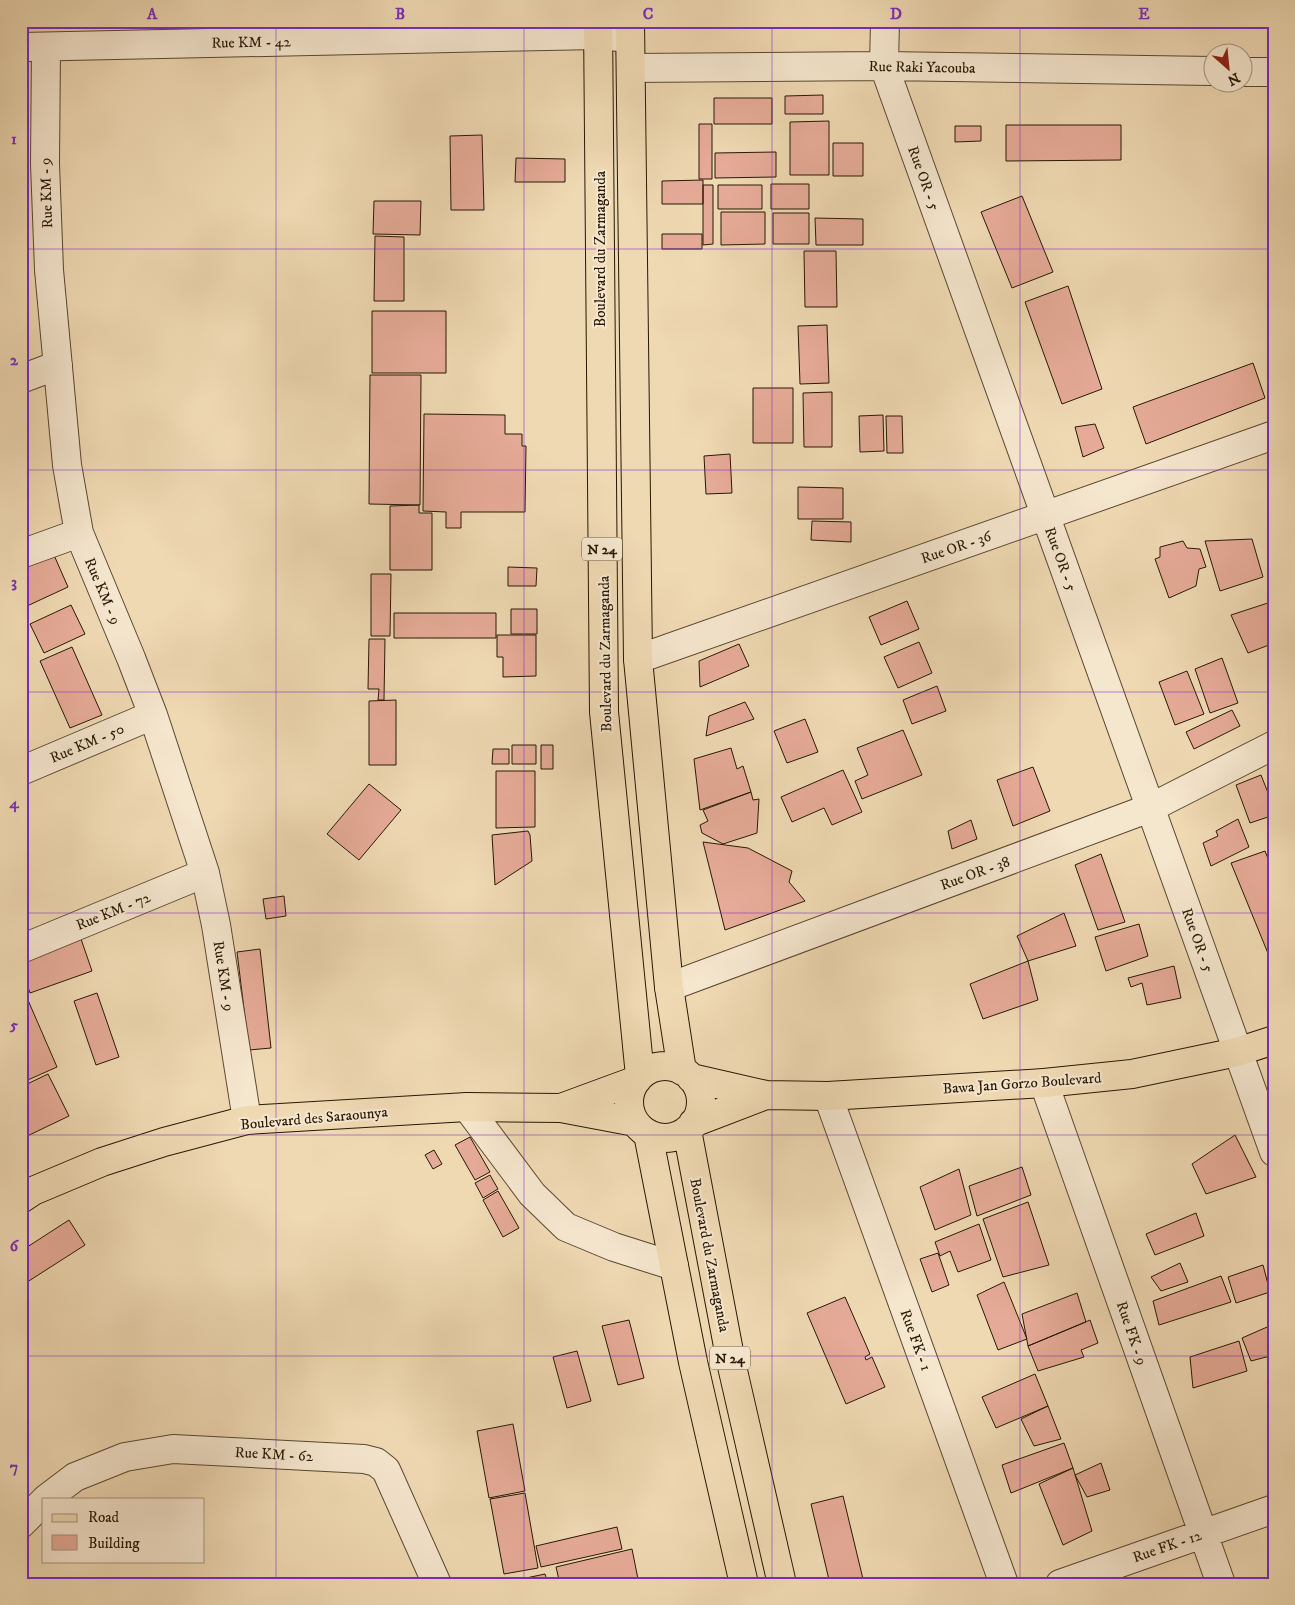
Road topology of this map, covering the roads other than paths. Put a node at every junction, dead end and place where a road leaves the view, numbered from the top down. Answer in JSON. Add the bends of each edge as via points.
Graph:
{"nodes":[{"id":1,"x":885,"y":21,"type":"edge"},
{"id":2,"x":598,"y":28,"type":"edge"},
{"id":3,"x":630,"y":29,"type":"edge"},
{"id":4,"x":176,"y":32,"type":"edge"},
{"id":5,"x":34,"y":47,"type":"edge"},
{"id":6,"x":884,"y":66,"type":"junction"},
{"id":7,"x":631,"y":68,"type":"junction"},
{"id":8,"x":1202,"y":71,"type":"edge"},
{"id":9,"x":1252,"y":72,"type":"edge"},
{"id":10,"x":1274,"y":72,"type":"edge"},
{"id":11,"x":58,"y":365,"type":"junction"},
{"id":12,"x":21,"y":379,"type":"edge"},
{"id":13,"x":1274,"y":435,"type":"edge"},
{"id":14,"x":1046,"y":515,"type":"junction"},
{"id":15,"x":78,"y":532,"type":"junction"},
{"id":16,"x":21,"y":554,"type":"edge"},
{"id":17,"x":638,"y":659,"type":"junction"},
{"id":18,"x":153,"y":715,"type":"junction"},
{"id":19,"x":1274,"y":745,"type":"edge"},
{"id":20,"x":21,"y":771,"type":"edge"},
{"id":21,"x":1150,"y":808,"type":"junction"},
{"id":22,"x":205,"y":873,"type":"junction"},
{"id":23,"x":21,"y":949,"type":"edge"},
{"id":24,"x":669,"y":987,"type":"junction"},
{"id":25,"x":1274,"y":1040,"type":"edge"},
{"id":26,"x":1238,"y":1052,"type":"junction"},
{"id":27,"x":687,"y":1074,"type":"junction"},
{"id":28,"x":638,"y":1078,"type":"junction"},
{"id":29,"x":1044,"y":1083,"type":"junction"},
{"id":30,"x":766,"y":1095,"type":"junction"},
{"id":31,"x":828,"y":1096,"type":"junction"},
{"id":32,"x":466,"y":1107,"type":"junction"},
{"id":33,"x":561,"y":1108,"type":"junction"},
{"id":34,"x":247,"y":1120,"type":"junction"},
{"id":35,"x":690,"y":1127,"type":"junction"},
{"id":36,"x":641,"y":1128,"type":"junction"},
{"id":37,"x":1274,"y":1152,"type":"edge"},
{"id":38,"x":21,"y":1199,"type":"edge"},
{"id":39,"x":674,"y":1266,"type":"junction"},
{"id":40,"x":48,"y":1498,"type":"edge"},
{"id":41,"x":42,"y":1503,"type":"edge"},
{"id":42,"x":1274,"y":1509,"type":"edge"},
{"id":43,"x":21,"y":1524,"type":"edge"},
{"id":44,"x":1203,"y":1533,"type":"junction"},
{"id":45,"x":437,"y":1584,"type":"edge"},
{"id":46,"x":744,"y":1584,"type":"edge"},
{"id":47,"x":782,"y":1584,"type":"edge"},
{"id":48,"x":1004,"y":1584,"type":"edge"},
{"id":49,"x":1060,"y":1584,"type":"edge"},
{"id":50,"x":1221,"y":1584,"type":"edge"}],
"edges":[{"from":1,"to":6,"type":"street"},
{"from":2,"to":3,"type":"street","name":"Rue KM - 42"},
{"from":2,"to":4,"type":"street","name":"Rue KM - 42"},
{"from":2,"to":28,"type":"main road","name":"Boulevard du Zarmaganda","number":"N 24","via":[[604,712]]},
{"from":3,"to":7,"type":"main road","number":"N 24"},
{"from":4,"to":5,"type":"street","name":"Rue KM - 42"},
{"from":5,"to":11,"type":"street","name":"Rue KM - 9"},
{"from":6,"to":7,"type":"street","name":"Rue Raki Yacouba"},
{"from":6,"to":8,"type":"street","name":"Rue Raki Yacouba"},
{"from":6,"to":14,"type":"street","name":"Rue OR - 5"},
{"from":7,"to":17,"type":"main road","number":"N 24"},
{"from":9,"to":10,"type":"street"},
{"from":11,"to":12,"type":"street"},
{"from":11,"to":15,"type":"street","name":"Rue KM - 9","via":[[67,465]]},
{"from":13,"to":14,"type":"street","name":"Rue OR - 36"},
{"from":14,"to":17,"type":"street","name":"Rue OR - 36"},
{"from":14,"to":21,"type":"street","name":"Rue OR - 5"},
{"from":15,"to":16,"type":"street"},
{"from":15,"to":18,"type":"street","name":"Rue KM - 9"},
{"from":17,"to":24,"type":"main road","number":"N 24"},
{"from":18,"to":20,"type":"street","name":"Rue KM - 50"},
{"from":18,"to":22,"type":"street","name":"Rue KM - 9"},
{"from":19,"to":21,"type":"street","name":"Rue OR - 38"},
{"from":21,"to":24,"type":"street","name":"Rue OR - 38"},
{"from":21,"to":26,"type":"street","name":"Rue OR - 5"},
{"from":22,"to":23,"type":"street","name":"Rue KM - 72"},
{"from":22,"to":34,"type":"street","name":"Rue KM - 9"},
{"from":24,"to":27,"type":"main road","number":"N 24"},
{"from":25,"to":26,"type":"main road","name":"Bawa Jan Gorzo Boulevard"},
{"from":26,"to":29,"type":"main road","name":"Bawa Jan Gorzo Boulevard","via":[[1132,1074]]},
{"from":26,"to":37,"type":"street","name":"Rue OR - 5"},
{"from":27,"to":28,"type":"main road","via":[[672,1067],[660,1067]]},
{"from":27,"to":30,"type":"main road","name":"Bawa Jan Gorzo Boulevard"},
{"from":27,"to":35,"type":"main road","via":[[697,1086],[700,1096],[698,1115]]},
{"from":28,"to":33,"type":"main road","name":"Boulevard des Saraounya"},
{"from":28,"to":36,"type":"main road","via":[[629,1096],[631,1114]]},
{"from":29,"to":31,"type":"main road","name":"Bawa Jan Gorzo Boulevard"},
{"from":29,"to":44,"type":"street","name":"Rue FK - 9"},
{"from":30,"to":31,"type":"main road","name":"Bawa Jan Gorzo Boulevard"},
{"from":30,"to":35,"type":"main road","name":"Bawa Jan Gorzo Boulevard"},
{"from":31,"to":48,"type":"street","name":"Rue FK - 1"},
{"from":32,"to":33,"type":"main road","name":"Boulevard des Saraounya"},
{"from":32,"to":34,"type":"main road","name":"Boulevard des Saraounya"},
{"from":32,"to":39,"type":"street","via":[[532,1194],[566,1227],[614,1247]]},
{"from":33,"to":36,"type":"main road","name":"Boulevard des Saraounya"},
{"from":34,"to":38,"type":"main road","name":"Boulevard des Saraounya","via":[[102,1162]]},
{"from":35,"to":36,"type":"main road","via":[[668,1138],[658,1137]]},
{"from":35,"to":47,"type":"main road","name":"Boulevard du Zarmaganda","number":"N 24","via":[[731,1362]]},
{"from":36,"to":39,"type":"main road","number":"N 24"},
{"from":39,"to":46,"type":"main road","number":"N 24"},
{"from":40,"to":45,"type":"street","name":"Rue KM - 62","via":[[75,1477],[117,1460],[173,1449],[364,1459],[376,1462],[386,1470]]},
{"from":41,"to":43,"type":"street","name":"Rue KM - 62"},
{"from":42,"to":44,"type":"street","name":"Rue FK - 12"},
{"from":44,"to":49,"type":"street","name":"Rue FK - 12"},
{"from":44,"to":50,"type":"street","name":"Rue FK - 9"}]}
